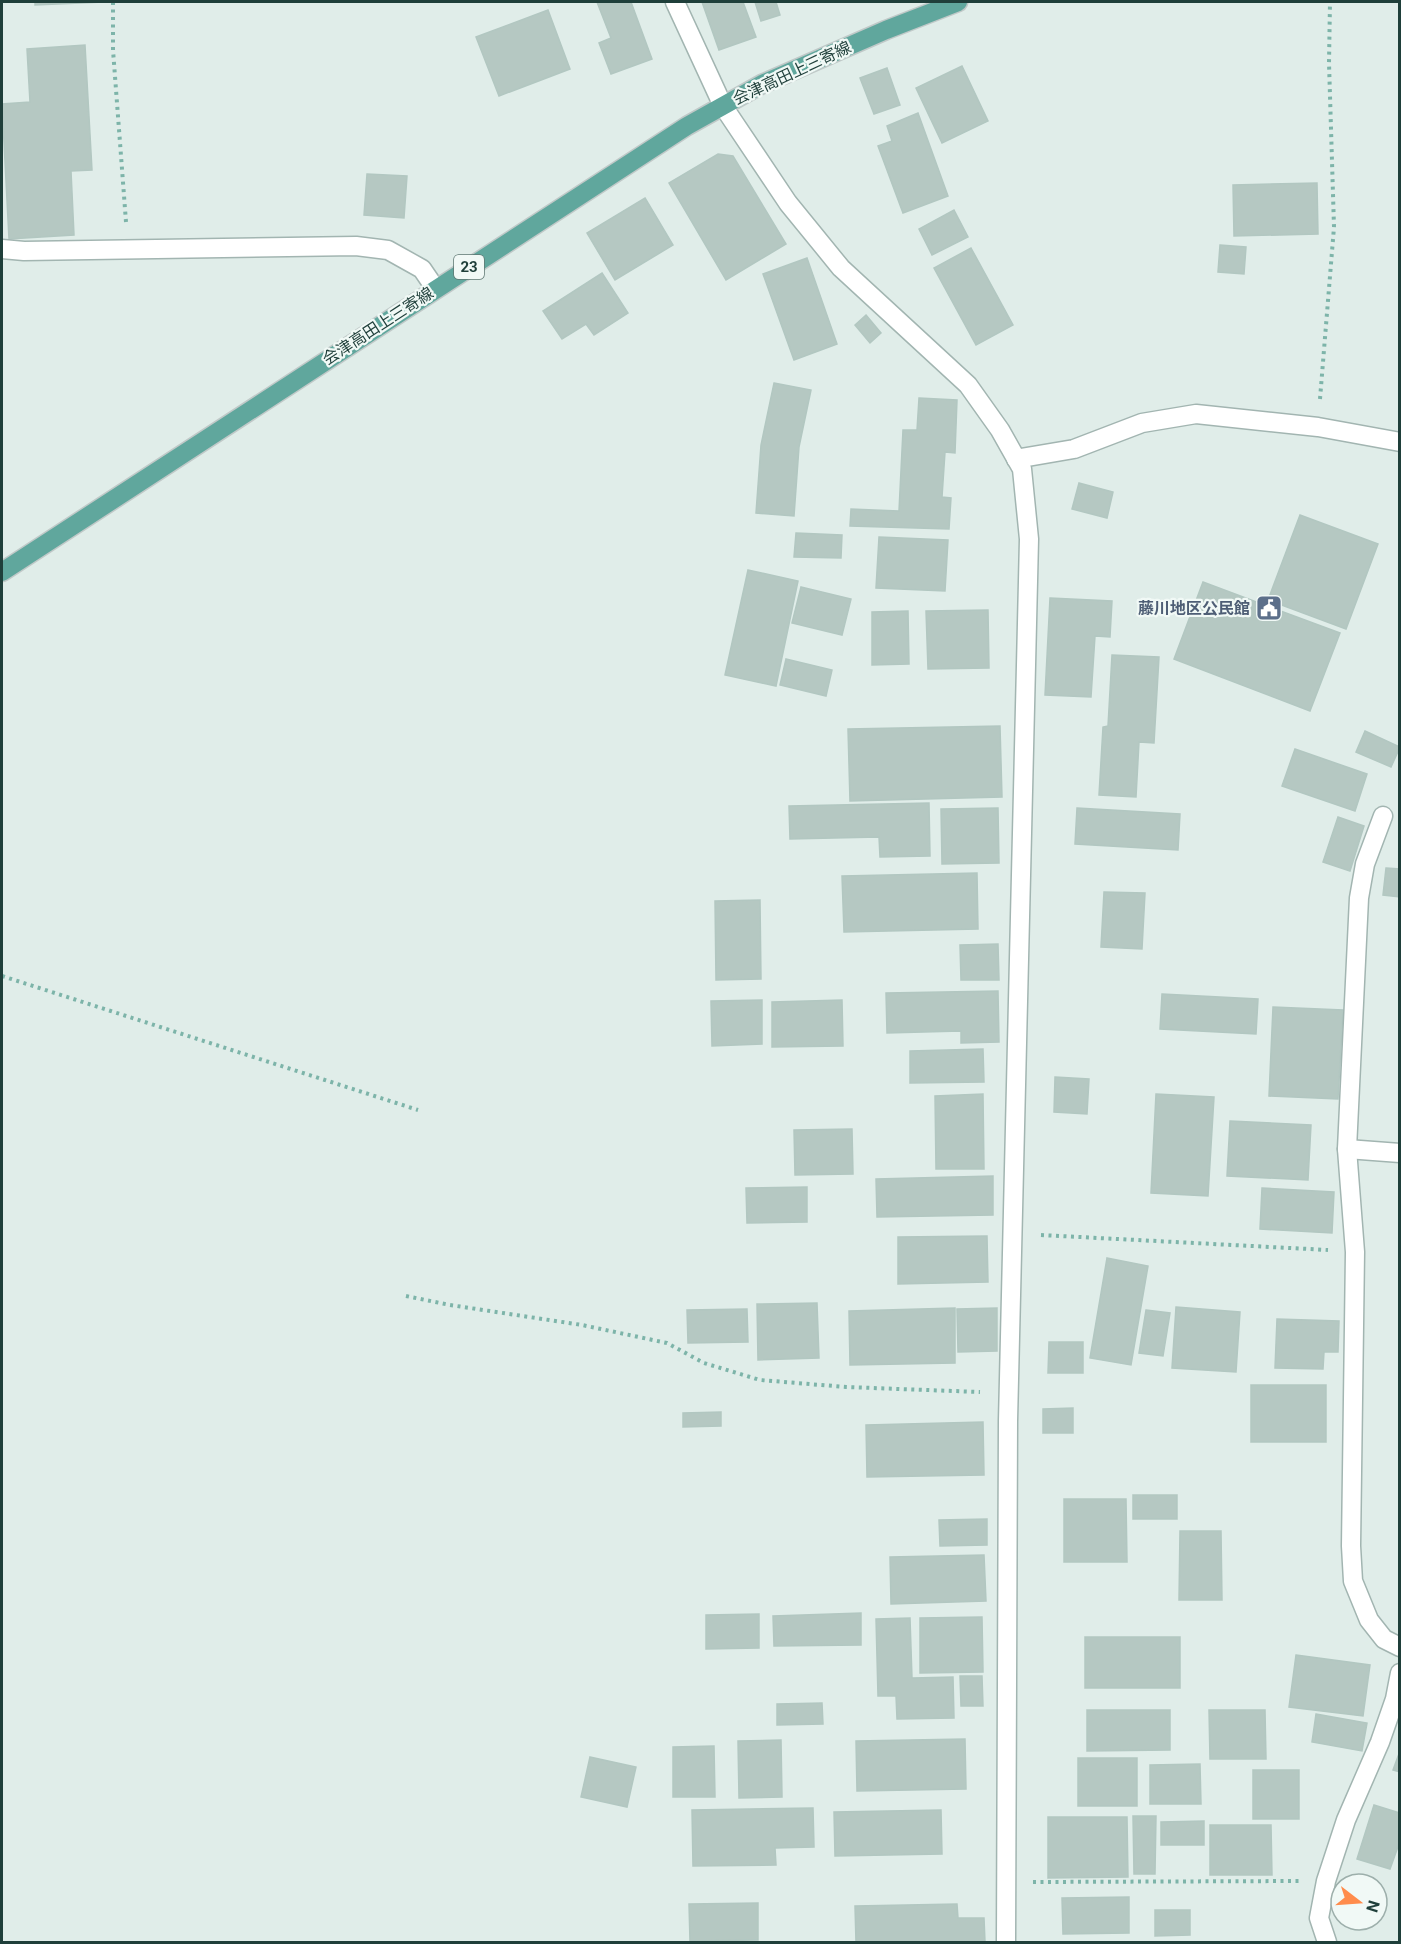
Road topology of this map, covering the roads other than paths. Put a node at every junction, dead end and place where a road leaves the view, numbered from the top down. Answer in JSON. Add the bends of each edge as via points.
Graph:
{"nodes":[{"id":1,"x":675,"y":2,"type":"edge"},
{"id":2,"x":958,"y":2,"type":"edge"},
{"id":3,"x":723,"y":106,"type":"junction"},
{"id":4,"x":2,"y":249,"type":"edge"},
{"id":5,"x":435,"y":288,"type":"junction"},
{"id":6,"x":1400,"y":442,"type":"edge"},
{"id":7,"x":1017,"y":459,"type":"junction"},
{"id":8,"x":2,"y":572,"type":"edge"},
{"id":9,"x":1383,"y":816,"type":"dead end"},
{"id":10,"x":1347,"y":1149,"type":"junction"},
{"id":11,"x":1400,"y":1153,"type":"edge"},
{"id":12,"x":1400,"y":1647,"type":"edge"},
{"id":13,"x":1400,"y":1673,"type":"edge"},
{"id":14,"x":1006,"y":1942,"type":"edge"},
{"id":15,"x":1327,"y":1942,"type":"edge"}],
"edges":[{"from":1,"to":3,"type":"street"},
{"from":2,"to":3,"type":"main road","name":"会津高田上三寄線","number":"23","via":[[762,84]]},
{"from":3,"to":5,"type":"main road","name":"会津高田上三寄線","number":"23"},
{"from":3,"to":7,"type":"street","via":[[788,203],[841,268],[968,385]]},
{"from":4,"to":5,"type":"street","via":[[356,246],[388,250],[422,269]]},
{"from":5,"to":8,"type":"main road","name":"会津高田上三寄線","number":"23"},
{"from":6,"to":7,"type":"street","via":[[1318,427],[1196,414],[1142,423],[1074,449]]},
{"from":7,"to":14,"type":"street","via":[[1023,469],[1029,539],[1008,1394]]},
{"from":9,"to":10,"type":"street","via":[[1365,864],[1359,898]]},
{"from":10,"to":11,"type":"street"},
{"from":10,"to":12,"type":"street","via":[[1355,1252],[1353,1581],[1369,1620],[1384,1639]]},
{"from":13,"to":15,"type":"street","via":[[1380,1742],[1346,1820],[1326,1881],[1319,1917]]}]}
